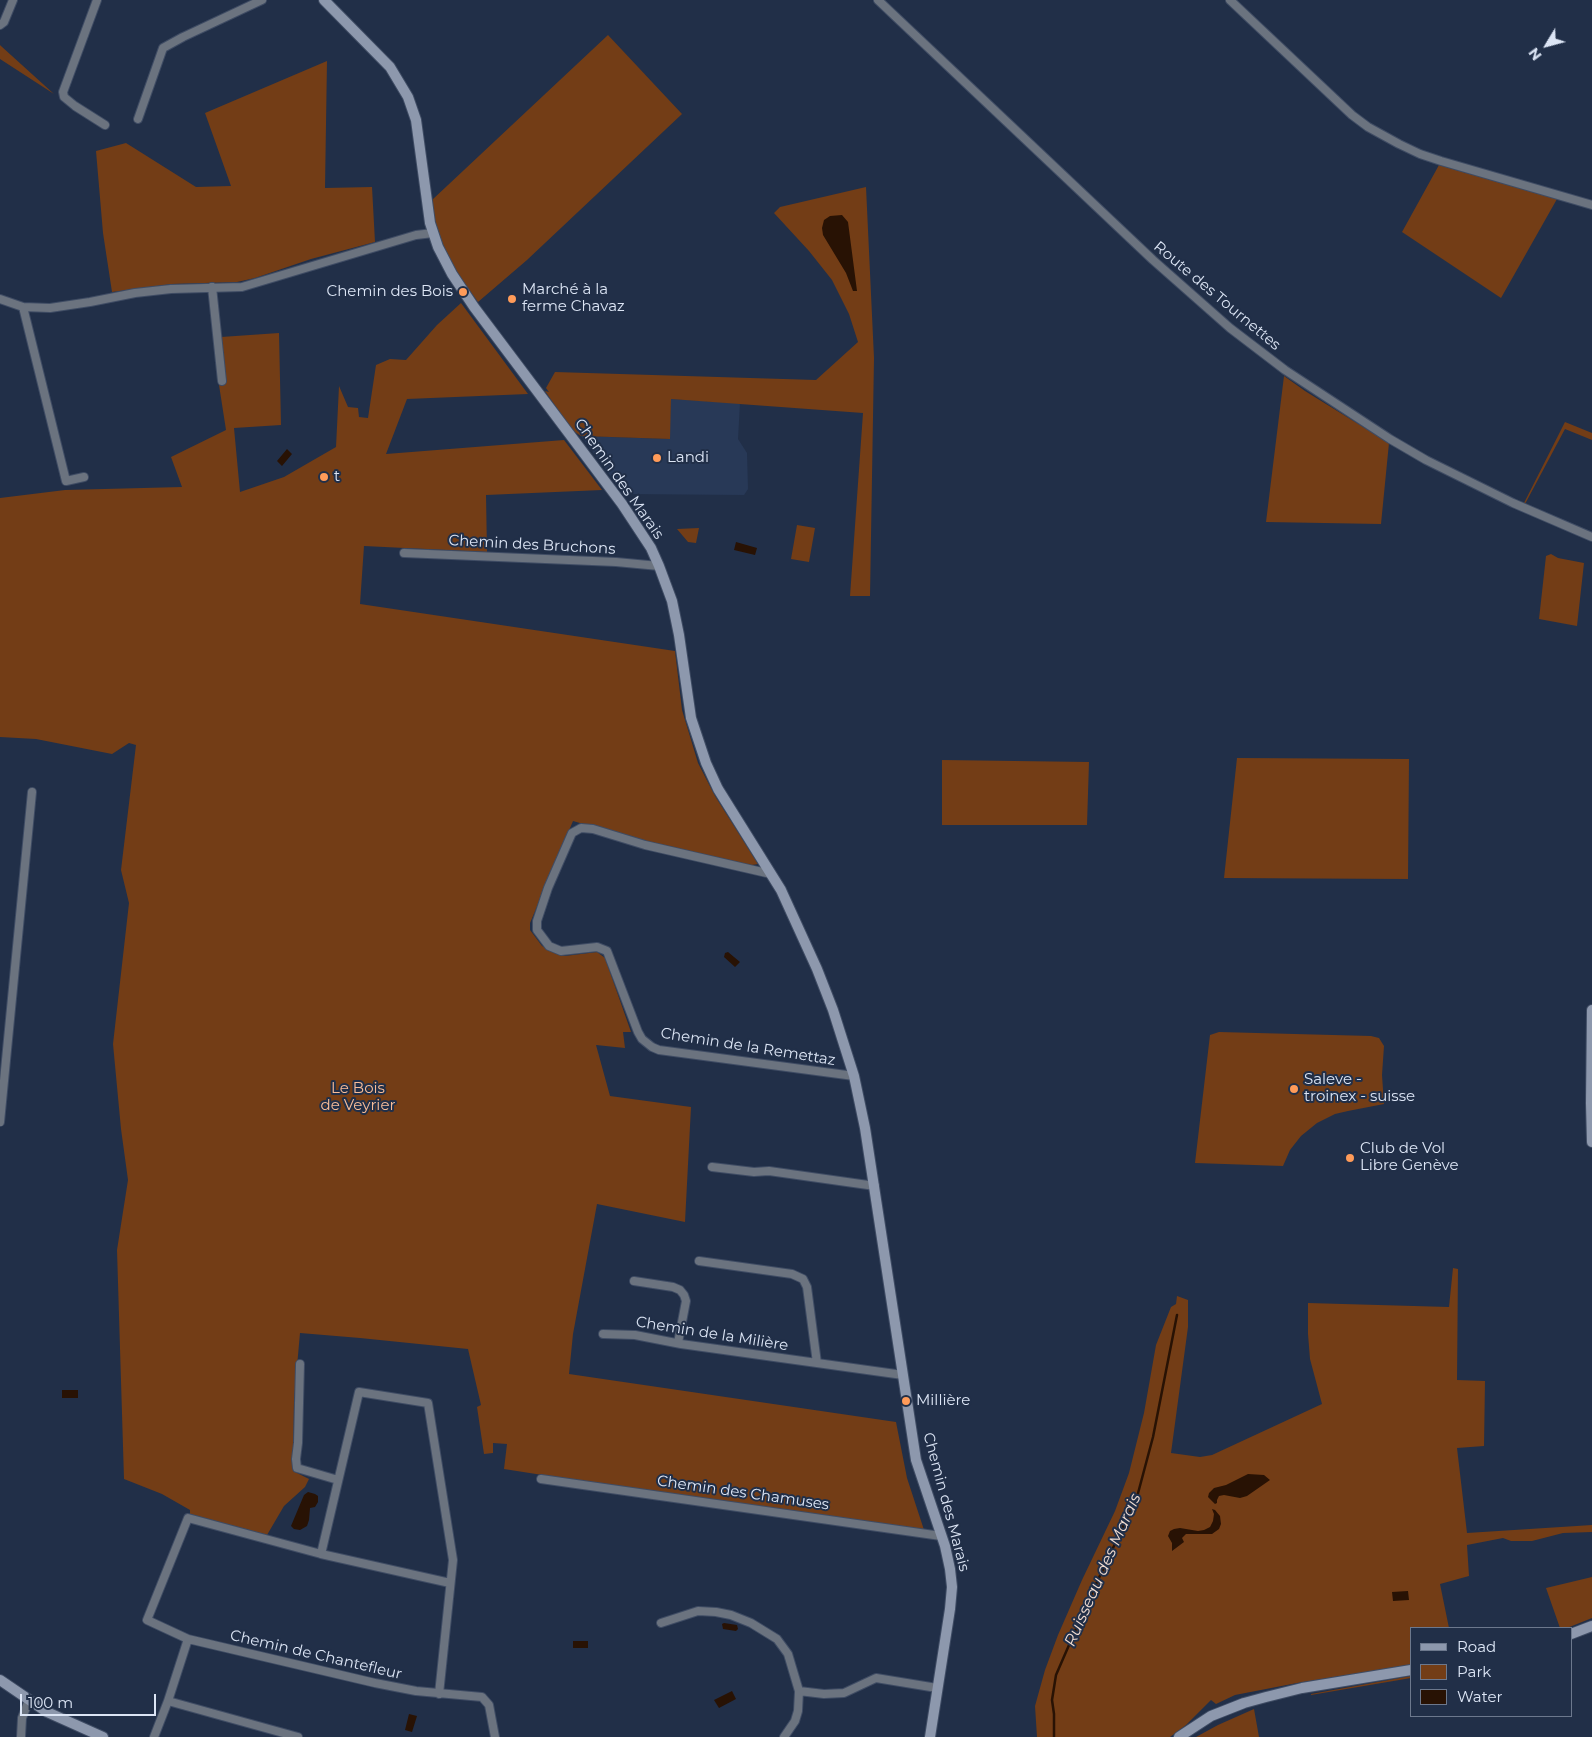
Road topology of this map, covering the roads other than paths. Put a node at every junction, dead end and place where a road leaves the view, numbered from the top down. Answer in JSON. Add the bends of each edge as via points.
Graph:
{"nodes":[{"id":1,"x":13,"y":0,"type":"edge"},
{"id":2,"x":98,"y":0,"type":"edge"},
{"id":3,"x":262,"y":0,"type":"edge"},
{"id":4,"x":324,"y":0,"type":"edge"},
{"id":5,"x":878,"y":0,"type":"edge"},
{"id":6,"x":1230,"y":0,"type":"edge"},
{"id":7,"x":0,"y":25,"type":"edge"},
{"id":8,"x":138,"y":119,"type":"dead end"},
{"id":9,"x":105,"y":125,"type":"dead end"},
{"id":10,"x":1592,"y":205,"type":"edge"},
{"id":11,"x":433,"y":233,"type":"junction"},
{"id":12,"x":212,"y":287,"type":"junction"},
{"id":13,"x":0,"y":299,"type":"edge"},
{"id":14,"x":24,"y":307,"type":"junction"},
{"id":15,"x":222,"y":381,"type":"dead end"},
{"id":16,"x":84,"y":477,"type":"dead end"},
{"id":17,"x":1592,"y":537,"type":"edge"},
{"id":18,"x":404,"y":553,"type":"dead end"},
{"id":19,"x":659,"y":566,"type":"junction"},
{"id":20,"x":32,"y":792,"type":"dead end"},
{"id":21,"x":771,"y":874,"type":"junction"},
{"id":22,"x":1592,"y":1010,"type":"edge"},
{"id":23,"x":632,"y":1039,"type":"dead end"},
{"id":24,"x":642,"y":1039,"type":"junction"},
{"id":25,"x":854,"y":1076,"type":"junction"},
{"id":26,"x":0,"y":1122,"type":"edge"},
{"id":27,"x":1592,"y":1142,"type":"edge"},
{"id":28,"x":712,"y":1167,"type":"dead end"},
{"id":29,"x":874,"y":1186,"type":"junction"},
{"id":30,"x":699,"y":1261,"type":"dead end"},
{"id":31,"x":634,"y":1280,"type":"dead end"},
{"id":32,"x":603,"y":1334,"type":"dead end"},
{"id":33,"x":678,"y":1343,"type":"junction"},
{"id":34,"x":817,"y":1363,"type":"junction"},
{"id":35,"x":300,"y":1364,"type":"dead end"},
{"id":36,"x":903,"y":1375,"type":"junction"},
{"id":37,"x":541,"y":1478,"type":"dead end"},
{"id":38,"x":338,"y":1480,"type":"junction"},
{"id":39,"x":942,"y":1536,"type":"junction"},
{"id":40,"x":321,"y":1554,"type":"junction"},
{"id":41,"x":450,"y":1582,"type":"junction"},
{"id":42,"x":661,"y":1623,"type":"dead end"},
{"id":43,"x":1592,"y":1626,"type":"edge"},
{"id":44,"x":1572,"y":1634,"type":"edge"},
{"id":45,"x":188,"y":1639,"type":"junction"},
{"id":46,"x":1410,"y":1670,"type":"edge"},
{"id":47,"x":0,"y":1680,"type":"edge"},
{"id":48,"x":937,"y":1688,"type":"junction"},
{"id":49,"x":799,"y":1691,"type":"junction"},
{"id":50,"x":439,"y":1694,"type":"junction"},
{"id":51,"x":29,"y":1700,"type":"junction"},
{"id":52,"x":168,"y":1701,"type":"junction"},
{"id":53,"x":21,"y":1737,"type":"edge"},
{"id":54,"x":103,"y":1737,"type":"edge"},
{"id":55,"x":154,"y":1737,"type":"edge"},
{"id":56,"x":298,"y":1737,"type":"edge"},
{"id":57,"x":495,"y":1737,"type":"edge"},
{"id":58,"x":786,"y":1737,"type":"edge"},
{"id":59,"x":930,"y":1737,"type":"edge"},
{"id":60,"x":1179,"y":1737,"type":"edge"}],
"edges":[{"from":1,"to":7,"type":"street"},
{"from":2,"to":9,"type":"street","via":[[63,92],[75,106]]},
{"from":3,"to":8,"type":"street","via":[[163,48]]},
{"from":4,"to":11,"type":"street","name":"Chemin des Marais","via":[[387,63],[408,97],[416,120],[427,210]]},
{"from":5,"to":17,"type":"street","name":"Route des Tournettes","via":[[1153,260],[1218,318],[1285,370],[1390,440],[1426,460]]},
{"from":6,"to":10,"type":"street","via":[[1368,127],[1420,154]]},
{"from":11,"to":12,"type":"street","via":[[416,235],[257,283]]},
{"from":11,"to":19,"type":"street","name":"Chemin des Marais","via":[[463,292],[626,510]]},
{"from":12,"to":14,"type":"street","via":[[135,293],[59,307]]},
{"from":12,"to":15,"type":"street"},
{"from":13,"to":14,"type":"street"},
{"from":14,"to":16,"type":"street","via":[[66,481]]},
{"from":18,"to":19,"type":"street","name":"Chemin des Bruchons"},
{"from":19,"to":21,"type":"street","name":"Chemin des Marais","via":[[676,617],[688,703],[700,747],[718,788]]},
{"from":20,"to":26,"type":"street"},
{"from":21,"to":24,"type":"street","name":"Chemin de la Remettaz","via":[[586,828],[572,833],[548,888],[537,930],[549,946],[561,951],[597,947],[607,951]]},
{"from":21,"to":25,"type":"street","name":"Chemin des Marais","via":[[817,968]]},
{"from":22,"to":27,"type":"street"},
{"from":23,"to":24,"type":"street","name":"Chemin de la Remettaz"},
{"from":24,"to":25,"type":"street","name":"Chemin de la Remettaz","via":[[658,1050]]},
{"from":25,"to":29,"type":"street","name":"Chemin des Marais","via":[[866,1128]]},
{"from":28,"to":29,"type":"street","via":[[769,1171]]},
{"from":29,"to":36,"type":"street","name":"Chemin des Marais"},
{"from":30,"to":34,"type":"street","via":[[792,1274],[803,1279],[807,1287]]},
{"from":31,"to":33,"type":"street","via":[[673,1287],[684,1295],[686,1300]]},
{"from":32,"to":33,"type":"street","name":"Chemin de la Milière","via":[[635,1335]]},
{"from":33,"to":34,"type":"street","name":"Chemin de la Milière"},
{"from":34,"to":36,"type":"street","name":"Chemin de la Milière"},
{"from":35,"to":38,"type":"street","via":[[297,1468]]},
{"from":36,"to":39,"type":"street","name":"Chemin des Marais","via":[[916,1460]]},
{"from":37,"to":39,"type":"street","name":"Chemin des Chamuses"},
{"from":38,"to":40,"type":"street"},
{"from":38,"to":41,"type":"street","via":[[359,1392],[428,1403],[452,1552]]},
{"from":39,"to":48,"type":"street","name":"Chemin des Marais","via":[[952,1587]]},
{"from":40,"to":41,"type":"street","name":"Chemin de Chantefleur"},
{"from":40,"to":45,"type":"street","name":"Chemin de Chantefleur","via":[[188,1518],[147,1620]]},
{"from":41,"to":50,"type":"street"},
{"from":42,"to":49,"type":"street","via":[[705,1610],[751,1623],[782,1644]]},
{"from":43,"to":44,"type":"street"},
{"from":45,"to":50,"type":"street","name":"Chemin de Chantefleur","via":[[375,1684]]},
{"from":45,"to":52,"type":"street"},
{"from":46,"to":60,"type":"street","via":[[1302,1688],[1244,1703],[1211,1716]]},
{"from":47,"to":51,"type":"street"},
{"from":48,"to":49,"type":"street","via":[[876,1678],[844,1693]]},
{"from":48,"to":59,"type":"street","name":"Chemin des Marais"},
{"from":49,"to":58,"type":"street","via":[[795,1721]]},
{"from":50,"to":57,"type":"street","name":"Chemin de Chantefleur","via":[[482,1697],[489,1706]]},
{"from":51,"to":53,"type":"street","via":[[22,1718]]},
{"from":51,"to":54,"type":"street"},
{"from":52,"to":55,"type":"street"},
{"from":52,"to":56,"type":"street"}]}
